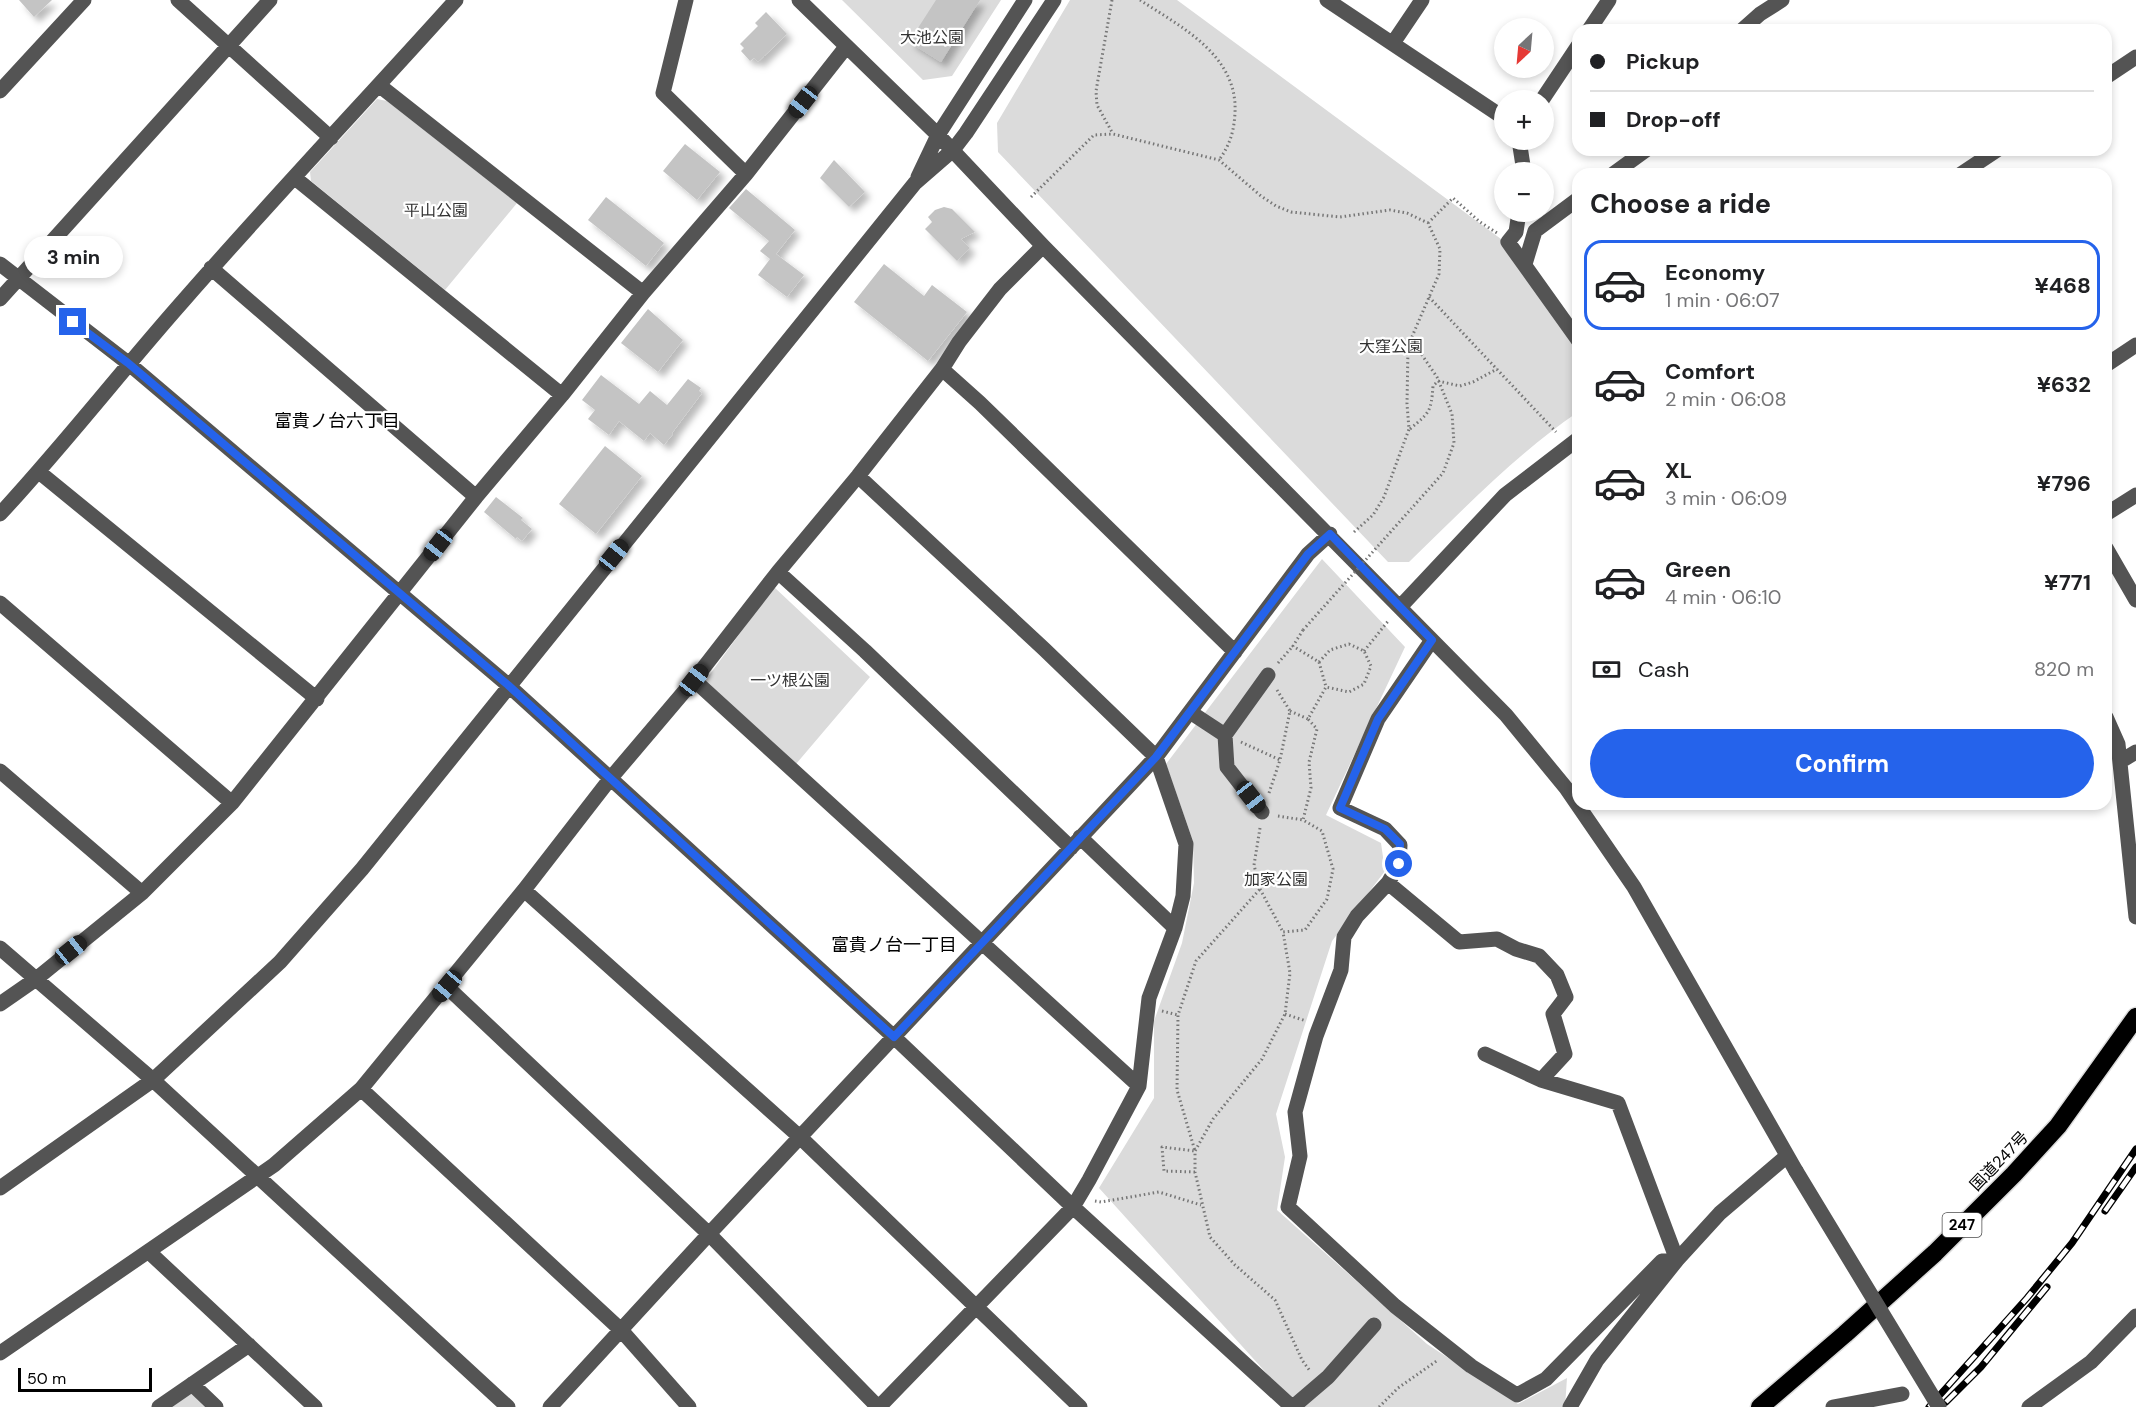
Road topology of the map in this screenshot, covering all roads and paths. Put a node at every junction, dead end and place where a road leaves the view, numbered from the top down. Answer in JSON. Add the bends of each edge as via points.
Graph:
{"nodes":[{"id":1,"x":84,"y":0,"type":"edge"},
{"id":2,"x":178,"y":0,"type":"edge"},
{"id":3,"x":270,"y":0,"type":"edge"},
{"id":4,"x":456,"y":0,"type":"edge"},
{"id":5,"x":686,"y":0,"type":"edge"},
{"id":6,"x":799,"y":0,"type":"edge"},
{"id":7,"x":1025,"y":0,"type":"edge"},
{"id":8,"x":1054,"y":0,"type":"edge"},
{"id":9,"x":1112,"y":0,"type":"edge"},
{"id":10,"x":1140,"y":0,"type":"edge"},
{"id":11,"x":1327,"y":0,"type":"edge"},
{"id":12,"x":1422,"y":0,"type":"edge"},
{"id":13,"x":1609,"y":0,"type":"edge"},
{"id":14,"x":1782,"y":0,"type":"edge"},
{"id":15,"x":1593,"y":24,"type":"edge"},
{"id":16,"x":1749,"y":24,"type":"edge"},
{"id":17,"x":1393,"y":43,"type":"junction"},
{"id":18,"x":229,"y":44,"type":"junction"},
{"id":19,"x":846,"y":47,"type":"junction"},
{"id":20,"x":1572,"y":55,"type":"edge"},
{"id":21,"x":2136,"y":57,"type":"edge"},
{"id":22,"x":2112,"y":73,"type":"edge"},
{"id":23,"x":380,"y":86,"type":"junction"},
{"id":24,"x":1549,"y":90,"type":"edge"},
{"id":25,"x":0,"y":91,"type":"edge"},
{"id":26,"x":1494,"y":111,"type":"edge"},
{"id":27,"x":1113,"y":134,"type":"junction"},
{"id":28,"x":938,"y":135,"type":"junction"},
{"id":29,"x":331,"y":138,"type":"junction"},
{"id":30,"x":953,"y":150,"type":"junction"},
{"id":31,"x":1638,"y":156,"type":"edge"},
{"id":32,"x":1987,"y":156,"type":"edge"},
{"id":33,"x":1219,"y":160,"type":"junction"},
{"id":34,"x":1621,"y":168,"type":"edge"},
{"id":35,"x":1970,"y":168,"type":"edge"},
{"id":36,"x":746,"y":174,"type":"junction"},
{"id":37,"x":295,"y":178,"type":"junction"},
{"id":38,"x":915,"y":183,"type":"junction"},
{"id":39,"x":1031,"y":197,"type":"dead end"},
{"id":40,"x":1572,"y":203,"type":"edge"},
{"id":41,"x":1518,"y":222,"type":"edge"},
{"id":42,"x":1428,"y":223,"type":"junction"},
{"id":43,"x":1510,"y":240,"type":"junction"},
{"id":44,"x":1043,"y":246,"type":"junction"},
{"id":45,"x":0,"y":264,"type":"edge"},
{"id":46,"x":1525,"y":264,"type":"junction"},
{"id":47,"x":211,"y":268,"type":"junction"},
{"id":48,"x":18,"y":280,"type":"junction"},
{"id":49,"x":643,"y":293,"type":"junction"},
{"id":50,"x":1429,"y":297,"type":"junction"},
{"id":51,"x":0,"y":299,"type":"edge"},
{"id":52,"x":1572,"y":332,"type":"edge"},
{"id":53,"x":1411,"y":339,"type":"junction"},
{"id":54,"x":2136,"y":345,"type":"edge"},
{"id":55,"x":2112,"y":361,"type":"edge"},
{"id":56,"x":128,"y":363,"type":"junction"},
{"id":57,"x":942,"y":369,"type":"junction"},
{"id":58,"x":1497,"y":369,"type":"junction"},
{"id":59,"x":1438,"y":381,"type":"junction"},
{"id":60,"x":562,"y":395,"type":"junction"},
{"id":61,"x":1409,"y":429,"type":"junction"},
{"id":62,"x":1556,"y":432,"type":"dead end"},
{"id":63,"x":1572,"y":444,"type":"edge"},
{"id":64,"x":39,"y":472,"type":"junction"},
{"id":65,"x":858,"y":476,"type":"junction"},
{"id":66,"x":2136,"y":495,"type":"edge"},
{"id":67,"x":476,"y":497,"type":"junction"},
{"id":68,"x":2112,"y":510,"type":"edge"},
{"id":69,"x":0,"y":514,"type":"edge"},
{"id":70,"x":1354,"y":532,"type":"dead end"},
{"id":71,"x":1330,"y":534,"type":"junction"},
{"id":72,"x":2112,"y":558,"type":"edge"},
{"id":73,"x":778,"y":572,"type":"junction"},
{"id":74,"x":400,"y":594,"type":"junction"},
{"id":75,"x":2136,"y":600,"type":"edge"},
{"id":76,"x":0,"y":603,"type":"edge"},
{"id":77,"x":1400,"y":607,"type":"junction"},
{"id":78,"x":1432,"y":640,"type":"junction"},
{"id":79,"x":1293,"y":646,"type":"junction"},
{"id":80,"x":1364,"y":651,"type":"junction"},
{"id":81,"x":1235,"y":652,"type":"junction"},
{"id":82,"x":1319,"y":662,"type":"junction"},
{"id":83,"x":1268,"y":675,"type":"junction"},
{"id":84,"x":694,"y":680,"type":"junction"},
{"id":85,"x":508,"y":685,"type":"junction"},
{"id":86,"x":1326,"y":687,"type":"junction"},
{"id":87,"x":316,"y":699,"type":"junction"},
{"id":88,"x":1290,"y":711,"type":"junction"},
{"id":89,"x":1190,"y":712,"type":"junction"},
{"id":90,"x":1308,"y":719,"type":"junction"},
{"id":91,"x":2112,"y":730,"type":"edge"},
{"id":92,"x":1226,"y":735,"type":"junction"},
{"id":93,"x":2136,"y":752,"type":"edge"},
{"id":94,"x":1156,"y":757,"type":"junction"},
{"id":95,"x":1280,"y":760,"type":"junction"},
{"id":96,"x":2121,"y":761,"type":"junction"},
{"id":97,"x":0,"y":771,"type":"edge"},
{"id":98,"x":610,"y":779,"type":"junction"},
{"id":99,"x":1572,"y":797,"type":"edge"},
{"id":100,"x":232,"y":803,"type":"junction"},
{"id":101,"x":1582,"y":810,"type":"edge"},
{"id":102,"x":1262,"y":812,"type":"junction"},
{"id":103,"x":1303,"y":820,"type":"junction"},
{"id":104,"x":1076,"y":842,"type":"junction"},
{"id":105,"x":1388,"y":883,"type":"junction"},
{"id":106,"x":1260,"y":889,"type":"junction"},
{"id":107,"x":524,"y":890,"type":"junction"},
{"id":108,"x":142,"y":893,"type":"junction"},
{"id":109,"x":2136,"y":917,"type":"edge"},
{"id":110,"x":1175,"y":928,"type":"junction"},
{"id":111,"x":1283,"y":932,"type":"junction"},
{"id":112,"x":982,"y":942,"type":"junction"},
{"id":113,"x":0,"y":948,"type":"edge"},
{"id":114,"x":36,"y":979,"type":"junction"},
{"id":115,"x":447,"y":986,"type":"junction"},
{"id":116,"x":0,"y":1004,"type":"edge"},
{"id":117,"x":1285,"y":1014,"type":"junction"},
{"id":118,"x":2136,"y":1017,"type":"edge"},
{"id":119,"x":1320,"y":1026,"type":"junction"},
{"id":120,"x":894,"y":1037,"type":"junction"},
{"id":121,"x":1485,"y":1054,"type":"dead end"},
{"id":122,"x":153,"y":1080,"type":"junction"},
{"id":123,"x":1540,"y":1080,"type":"junction"},
{"id":124,"x":1139,"y":1086,"type":"junction"},
{"id":125,"x":361,"y":1089,"type":"junction"},
{"id":126,"x":801,"y":1138,"type":"junction"},
{"id":127,"x":1195,"y":1151,"type":"junction"},
{"id":128,"x":1787,"y":1156,"type":"junction"},
{"id":129,"x":1195,"y":1172,"type":"junction"},
{"id":130,"x":258,"y":1177,"type":"junction"},
{"id":131,"x":0,"y":1188,"type":"edge"},
{"id":132,"x":1075,"y":1203,"type":"junction"},
{"id":133,"x":1201,"y":1205,"type":"junction"},
{"id":134,"x":709,"y":1234,"type":"junction"},
{"id":135,"x":149,"y":1252,"type":"junction"},
{"id":136,"x":1677,"y":1260,"type":"junction"},
{"id":137,"x":977,"y":1307,"type":"junction"},
{"id":138,"x":2136,"y":1316,"type":"edge"},
{"id":139,"x":1374,"y":1325,"type":"dead end"},
{"id":140,"x":621,"y":1330,"type":"junction"},
{"id":141,"x":249,"y":1345,"type":"junction"},
{"id":142,"x":1452,"y":1351,"type":"junction"},
{"id":143,"x":0,"y":1353,"type":"edge"},
{"id":144,"x":1302,"y":1360,"type":"dead end"},
{"id":145,"x":192,"y":1384,"type":"junction"},
{"id":146,"x":1902,"y":1394,"type":"dead end"},
{"id":147,"x":159,"y":1407,"type":"edge"},
{"id":148,"x":216,"y":1407,"type":"edge"},
{"id":149,"x":315,"y":1407,"type":"edge"},
{"id":150,"x":508,"y":1407,"type":"edge"},
{"id":151,"x":550,"y":1407,"type":"edge"},
{"id":152,"x":689,"y":1407,"type":"edge"},
{"id":153,"x":879,"y":1407,"type":"edge"},
{"id":154,"x":1080,"y":1407,"type":"edge"},
{"id":155,"x":1292,"y":1407,"type":"edge"},
{"id":156,"x":1379,"y":1407,"type":"edge"},
{"id":157,"x":1570,"y":1407,"type":"edge"},
{"id":158,"x":1760,"y":1407,"type":"edge"},
{"id":159,"x":1833,"y":1407,"type":"edge"},
{"id":160,"x":1939,"y":1407,"type":"edge"},
{"id":161,"x":2029,"y":1407,"type":"edge"}],
"edges":[{"from":1,"to":25,"type":"street"},
{"from":2,"to":18,"type":"street"},
{"from":3,"to":18,"type":"street"},
{"from":4,"to":23,"type":"street"},
{"from":5,"to":36,"type":"street","via":[[663,93]]},
{"from":6,"to":19,"type":"street"},
{"from":7,"to":28,"type":"street"},
{"from":8,"to":30,"type":"street"},
{"from":9,"to":27,"type":"path","via":[[1096,90],[1097,105]]},
{"from":10,"to":33,"type":"path","via":[[1197,38],[1222,63],[1236,103],[1234,128]]},
{"from":11,"to":17,"type":"street"},
{"from":12,"to":17,"type":"street"},
{"from":13,"to":15,"type":"street"},
{"from":14,"to":16,"type":"street"},
{"from":17,"to":26,"type":"street"},
{"from":18,"to":29,"type":"street"},
{"from":18,"to":48,"type":"street"},
{"from":19,"to":28,"type":"street"},
{"from":19,"to":36,"type":"street"},
{"from":20,"to":24,"type":"street"},
{"from":21,"to":22,"type":"street"},
{"from":23,"to":29,"type":"street"},
{"from":23,"to":49,"type":"street"},
{"from":27,"to":33,"type":"path"},
{"from":27,"to":39,"type":"path","via":[[1094,135]]},
{"from":28,"to":30,"type":"street"},
{"from":28,"to":38,"type":"street"},
{"from":29,"to":37,"type":"street"},
{"from":30,"to":38,"type":"street"},
{"from":30,"to":44,"type":"street"},
{"from":31,"to":34,"type":"street"},
{"from":32,"to":35,"type":"street"},
{"from":33,"to":42,"type":"path","via":[[1261,196],[1291,212],[1340,217],[1390,210]]},
{"from":36,"to":49,"type":"street"},
{"from":37,"to":47,"type":"street"},
{"from":37,"to":60,"type":"street"},
{"from":38,"to":85,"type":"street"},
{"from":40,"to":46,"type":"street","via":[[1535,231]]},
{"from":41,"to":43,"type":"street"},
{"from":42,"to":43,"type":"path","via":[[1453,198],[1490,230]]},
{"from":42,"to":50,"type":"path","via":[[1440,249],[1441,263]]},
{"from":43,"to":46,"type":"street"},
{"from":44,"to":57,"type":"street","via":[[1000,289]]},
{"from":44,"to":71,"type":"street"},
{"from":45,"to":48,"type":"street"},
{"from":46,"to":52,"type":"street"},
{"from":47,"to":56,"type":"street"},
{"from":47,"to":67,"type":"street"},
{"from":48,"to":51,"type":"street"},
{"from":48,"to":56,"type":"street"},
{"from":49,"to":60,"type":"street"},
{"from":50,"to":53,"type":"path"},
{"from":50,"to":58,"type":"path"},
{"from":53,"to":59,"type":"path"},
{"from":53,"to":61,"type":"path"},
{"from":54,"to":55,"type":"street"},
{"from":56,"to":64,"type":"street"},
{"from":56,"to":74,"type":"street"},
{"from":57,"to":65,"type":"street"},
{"from":57,"to":81,"type":"street"},
{"from":58,"to":59,"type":"path","via":[[1460,386]]},
{"from":58,"to":62,"type":"path"},
{"from":59,"to":61,"type":"path","via":[[1433,386],[1429,413]]},
{"from":59,"to":79,"type":"path","bridge":true,"via":[[1452,414],[1454,443],[1443,473]]},
{"from":60,"to":67,"type":"street"},
{"from":61,"to":70,"type":"path","via":[[1384,498]]},
{"from":63,"to":77,"type":"street","via":[[1505,495]]},
{"from":64,"to":69,"type":"street"},
{"from":64,"to":87,"type":"street"},
{"from":65,"to":73,"type":"street"},
{"from":65,"to":94,"type":"street"},
{"from":66,"to":68,"type":"street"},
{"from":67,"to":74,"type":"street"},
{"from":71,"to":77,"type":"street"},
{"from":71,"to":81,"type":"street","via":[[1308,554]]},
{"from":72,"to":75,"type":"street"},
{"from":73,"to":84,"type":"street"},
{"from":73,"to":104,"type":"street"},
{"from":74,"to":85,"type":"street"},
{"from":74,"to":87,"type":"street"},
{"from":76,"to":100,"type":"street"},
{"from":77,"to":78,"type":"street"},
{"from":77,"to":80,"type":"path"},
{"from":78,"to":99,"type":"street","via":[[1506,714]]},
{"from":78,"to":105,"type":"street","via":[[1378,719],[1340,808],[1385,829],[1400,844],[1399,864]]},
{"from":79,"to":82,"type":"path"},
{"from":79,"to":83,"type":"path"},
{"from":80,"to":82,"type":"path","via":[[1349,644],[1330,650]]},
{"from":80,"to":86,"type":"path","via":[[1371,666],[1364,684],[1349,692]]},
{"from":81,"to":89,"type":"street"},
{"from":82,"to":86,"type":"path"},
{"from":83,"to":88,"type":"path"},
{"from":83,"to":92,"type":"street"},
{"from":84,"to":98,"type":"street"},
{"from":84,"to":112,"type":"street"},
{"from":85,"to":98,"type":"street"},
{"from":85,"to":122,"type":"street","via":[[362,869],[280,962]]},
{"from":86,"to":90,"type":"path"},
{"from":87,"to":100,"type":"street"},
{"from":88,"to":90,"type":"path"},
{"from":88,"to":95,"type":"path"},
{"from":89,"to":92,"type":"street"},
{"from":89,"to":94,"type":"street"},
{"from":90,"to":103,"type":"path","via":[[1317,729],[1309,762],[1311,788]]},
{"from":91,"to":96,"type":"street"},
{"from":92,"to":95,"type":"path"},
{"from":92,"to":102,"type":"street","via":[[1227,767]]},
{"from":93,"to":96,"type":"street"},
{"from":94,"to":104,"type":"street"},
{"from":94,"to":110,"type":"street","via":[[1186,844],[1183,896]]},
{"from":95,"to":102,"type":"path"},
{"from":96,"to":109,"type":"street"},
{"from":97,"to":108,"type":"street"},
{"from":98,"to":107,"type":"street"},
{"from":98,"to":120,"type":"street"},
{"from":100,"to":108,"type":"street"},
{"from":101,"to":128,"type":"street","via":[[1635,887]]},
{"from":102,"to":103,"type":"path"},
{"from":102,"to":106,"type":"path","via":[[1254,865]]},
{"from":103,"to":111,"type":"path","via":[[1322,831],[1333,869],[1327,899],[1305,930]]},
{"from":104,"to":110,"type":"street"},
{"from":104,"to":112,"type":"street"},
{"from":105,"to":119,"type":"street","via":[[1357,916],[1344,937],[1341,970]]},
{"from":105,"to":123,"type":"street","via":[[1459,942],[1497,939],[1539,956],[1557,975],[1566,997],[1553,1014],[1565,1054]]},
{"from":106,"to":111,"type":"path"},
{"from":106,"to":127,"type":"path","via":[[1196,961],[1178,1015],[1178,1090]]},
{"from":107,"to":115,"type":"street"},
{"from":107,"to":126,"type":"street"},
{"from":108,"to":114,"type":"street"},
{"from":110,"to":124,"type":"street","via":[[1149,998]]},
{"from":111,"to":117,"type":"path","via":[[1290,973]]},
{"from":112,"to":120,"type":"street"},
{"from":112,"to":124,"type":"street"},
{"from":113,"to":114,"type":"street"},
{"from":114,"to":116,"type":"street"},
{"from":114,"to":122,"type":"street"},
{"from":115,"to":125,"type":"street"},
{"from":115,"to":134,"type":"street"},
{"from":117,"to":119,"type":"path"},
{"from":117,"to":127,"type":"path","via":[[1262,1059],[1213,1119]]},
{"from":118,"to":158,"type":"highway","name":"国道247号","number":"247","via":[[2058,1126],[2014,1174],[1918,1268]]},
{"from":119,"to":142,"type":"street","via":[[1295,1112],[1300,1156],[1288,1207],[1395,1306]]},
{"from":120,"to":126,"type":"street"},
{"from":120,"to":132,"type":"street"},
{"from":121,"to":123,"type":"street"},
{"from":122,"to":130,"type":"street"},
{"from":122,"to":131,"type":"street"},
{"from":123,"to":136,"type":"street","via":[[1618,1103]]},
{"from":124,"to":132,"type":"street"},
{"from":125,"to":130,"type":"street"},
{"from":125,"to":140,"type":"street"},
{"from":126,"to":134,"type":"street"},
{"from":126,"to":137,"type":"street"},
{"from":127,"to":129,"type":"path"},
{"from":127,"to":129,"type":"path","via":[[1162,1147],[1164,1171]]},
{"from":128,"to":136,"type":"street","via":[[1720,1213]]},
{"from":128,"to":160,"type":"street","bridge":true},
{"from":129,"to":133,"type":"path"},
{"from":130,"to":135,"type":"street"},
{"from":130,"to":150,"type":"street"},
{"from":132,"to":133,"type":"path","via":[[1159,1192]]},
{"from":132,"to":137,"type":"street"},
{"from":132,"to":155,"type":"street"},
{"from":133,"to":144,"type":"path","via":[[1210,1237],[1235,1266],[1275,1300]]},
{"from":134,"to":140,"type":"street"},
{"from":134,"to":153,"type":"street"},
{"from":135,"to":141,"type":"street"},
{"from":135,"to":143,"type":"street"},
{"from":136,"to":142,"type":"street","via":[[1662,1261],[1546,1379],[1517,1395]]},
{"from":136,"to":157,"type":"street","via":[[1597,1360]]},
{"from":137,"to":153,"type":"street"},
{"from":137,"to":154,"type":"street"},
{"from":138,"to":161,"type":"street","via":[[2091,1362]]},
{"from":139,"to":155,"type":"street","via":[[1328,1377]]},
{"from":140,"to":151,"type":"street"},
{"from":140,"to":152,"type":"street"},
{"from":141,"to":145,"type":"street"},
{"from":141,"to":149,"type":"street"},
{"from":142,"to":156,"type":"path","via":[[1398,1388]]},
{"from":145,"to":147,"type":"street"},
{"from":145,"to":148,"type":"street"},
{"from":146,"to":159,"type":"street"}]}
